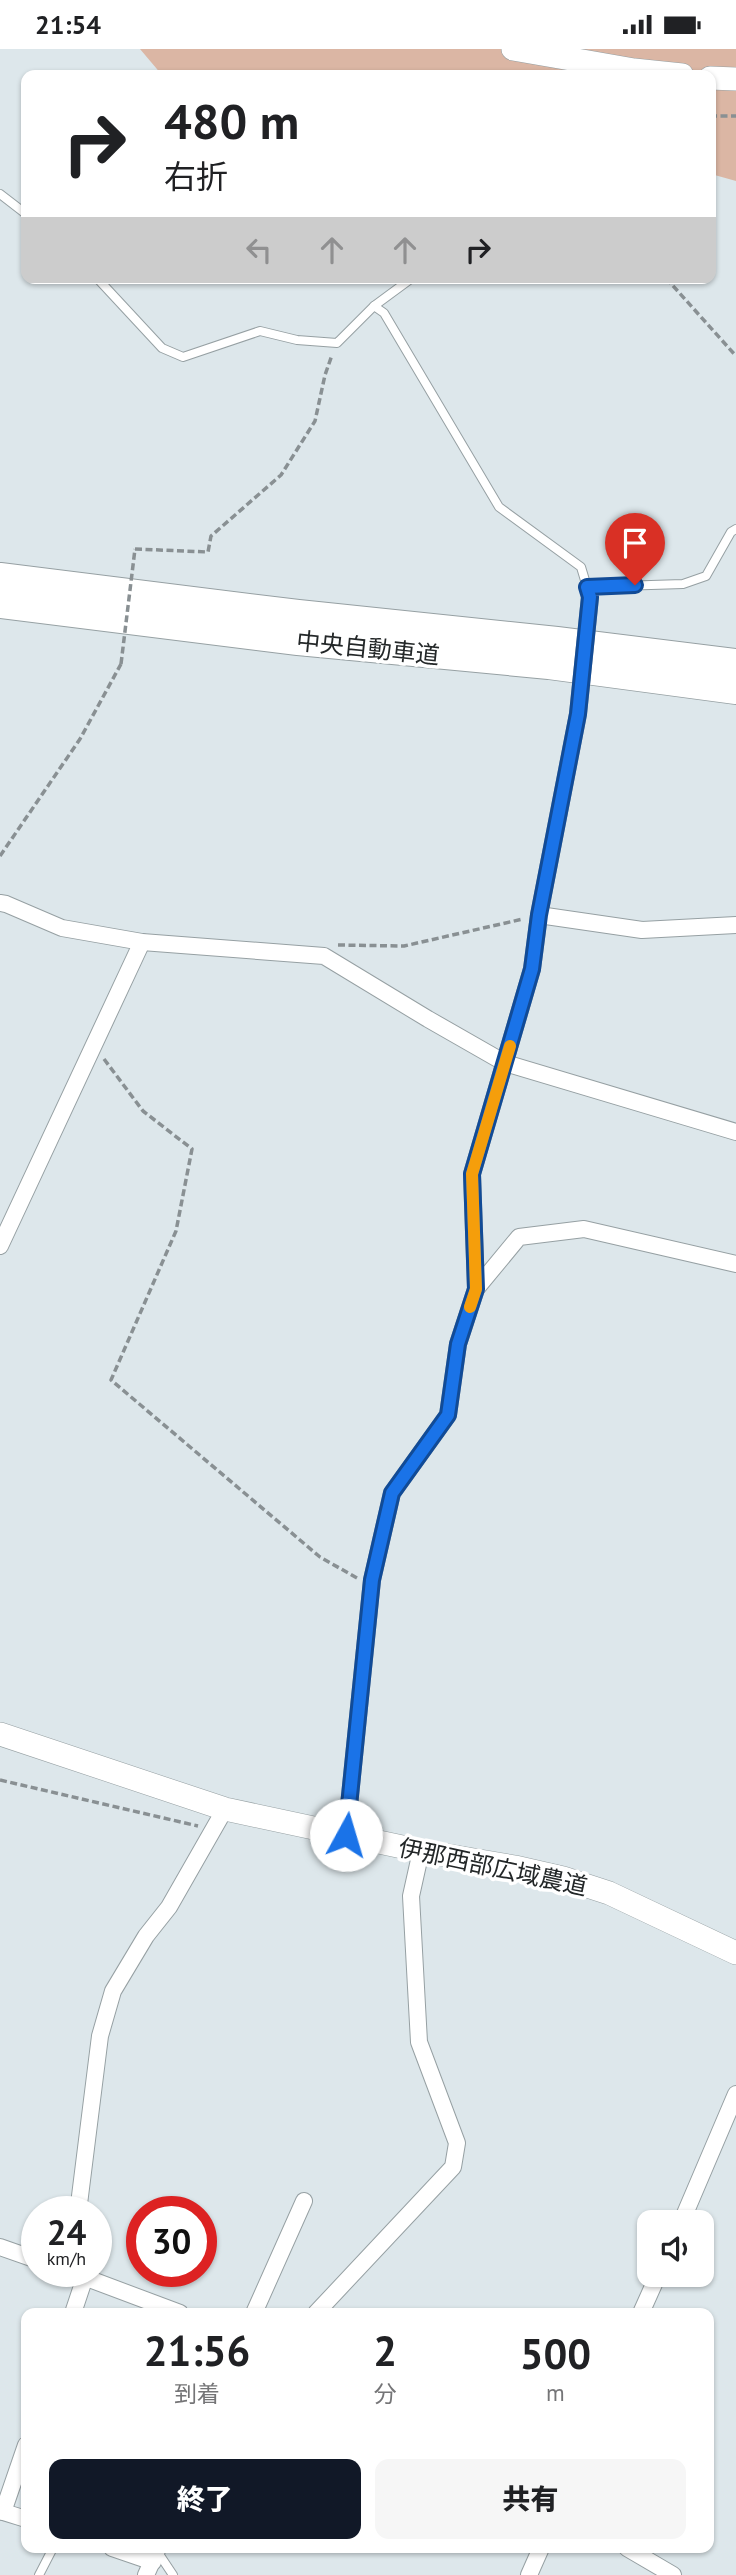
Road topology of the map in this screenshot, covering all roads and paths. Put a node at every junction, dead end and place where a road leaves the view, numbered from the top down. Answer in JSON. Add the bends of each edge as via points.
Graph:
{"nodes":[{"id":1,"x":513,"y":49,"type":"edge"},
{"id":2,"x":634,"y":70,"type":"edge"},
{"id":3,"x":716,"y":78,"type":"edge"},
{"id":4,"x":736,"y":79,"type":"edge"},
{"id":5,"x":716,"y":116,"type":"edge"},
{"id":6,"x":736,"y":116,"type":"edge"},
{"id":7,"x":0,"y":194,"type":"edge"},
{"id":8,"x":21,"y":210,"type":"edge"},
{"id":9,"x":103,"y":284,"type":"edge"},
{"id":10,"x":404,"y":284,"type":"edge"},
{"id":11,"x":671,"y":284,"type":"edge"},
{"id":12,"x":374,"y":306,"type":"junction"},
{"id":13,"x":337,"y":343,"type":"junction"},
{"id":14,"x":736,"y":356,"type":"edge"},
{"id":15,"x":736,"y":529,"type":"edge"},
{"id":16,"x":0,"y":577,"type":"edge"},
{"id":17,"x":588,"y":592,"type":"junction"},
{"id":18,"x":0,"y":604,"type":"edge"},
{"id":19,"x":736,"y":663,"type":"edge"},
{"id":20,"x":736,"y":690,"type":"edge"},
{"id":21,"x":0,"y":856,"type":"edge"},
{"id":22,"x":0,"y":904,"type":"edge"},
{"id":23,"x":539,"y":915,"type":"junction"},
{"id":24,"x":736,"y":925,"type":"edge"},
{"id":25,"x":142,"y":942,"type":"junction"},
{"id":26,"x":318,"y":955,"type":"junction"},
{"id":27,"x":94,"y":1046,"type":"junction"},
{"id":28,"x":505,"y":1062,"type":"junction"},
{"id":29,"x":736,"y":1132,"type":"edge"},
{"id":30,"x":0,"y":1246,"type":"edge"},
{"id":31,"x":736,"y":1264,"type":"edge"},
{"id":32,"x":476,"y":1289,"type":"junction"},
{"id":33,"x":372,"y":1585,"type":"junction"},
{"id":34,"x":0,"y":1734,"type":"edge"},
{"id":35,"x":0,"y":1780,"type":"edge"},
{"id":36,"x":226,"y":1809,"type":"junction"},
{"id":37,"x":213,"y":1830,"type":"junction"},
{"id":38,"x":346,"y":1835,"type":"junction"},
{"id":39,"x":421,"y":1851,"type":"junction"},
{"id":40,"x":736,"y":1953,"type":"edge"},
{"id":41,"x":736,"y":2094,"type":"edge"},
{"id":42,"x":80,"y":2196,"type":"edge"},
{"id":43,"x":304,"y":2201,"type":"dead end"},
{"id":44,"x":687,"y":2210,"type":"edge"},
{"id":45,"x":0,"y":2247,"type":"edge"},
{"id":46,"x":21,"y":2254,"type":"edge"},
{"id":47,"x":74,"y":2287,"type":"edge"},
{"id":48,"x":111,"y":2287,"type":"edge"},
{"id":49,"x":653,"y":2287,"type":"edge"},
{"id":50,"x":73,"y":2308,"type":"edge"},
{"id":51,"x":167,"y":2308,"type":"edge"},
{"id":52,"x":256,"y":2308,"type":"edge"},
{"id":53,"x":321,"y":2308,"type":"edge"},
{"id":54,"x":643,"y":2308,"type":"edge"},
{"id":55,"x":21,"y":2458,"type":"edge"},
{"id":56,"x":1,"y":2511,"type":"edge"},
{"id":57,"x":21,"y":2517,"type":"edge"},
{"id":58,"x":50,"y":2553,"type":"edge"},
{"id":59,"x":130,"y":2553,"type":"edge"},
{"id":60,"x":539,"y":2553,"type":"edge"},
{"id":61,"x":636,"y":2553,"type":"edge"},
{"id":62,"x":153,"y":2559,"type":"edge"},
{"id":63,"x":39,"y":2575,"type":"edge"},
{"id":64,"x":173,"y":2575,"type":"edge"},
{"id":65,"x":529,"y":2575,"type":"edge"},
{"id":66,"x":673,"y":2575,"type":"edge"}],
"edges":[{"from":1,"to":2,"type":"street"},
{"from":3,"to":4,"type":"street"},
{"from":5,"to":6,"type":"path"},
{"from":7,"to":8,"type":"lane"},
{"from":9,"to":13,"type":"lane","via":[[162,348],[183,357],[260,331]]},
{"from":10,"to":12,"type":"lane"},
{"from":11,"to":14,"type":"path"},
{"from":12,"to":13,"type":"lane"},
{"from":12,"to":17,"type":"lane","via":[[384,313],[499,507],[581,567]]},
{"from":13,"to":21,"type":"path","bridge":true,"via":[[315,421],[281,475],[211,536],[208,552],[135,549],[121,664],[80,739]]},
{"from":15,"to":17,"type":"lane","via":[[706,576],[683,584]]},
{"from":16,"to":19,"type":"highway","name":"中央自動車道"},
{"from":17,"to":23,"type":"street","bridge":true,"via":[[578,714]]},
{"from":18,"to":20,"type":"highway","name":"中央自動車道"},
{"from":22,"to":25,"type":"street","via":[[62,928]]},
{"from":23,"to":24,"type":"street","via":[[642,930]]},
{"from":23,"to":26,"type":"path","via":[[404,946],[317,945]]},
{"from":23,"to":28,"type":"street","via":[[532,969]]},
{"from":25,"to":26,"type":"street"},
{"from":25,"to":27,"type":"street"},
{"from":26,"to":28,"type":"street"},
{"from":27,"to":30,"type":"street"},
{"from":27,"to":33,"type":"path","via":[[143,1111],[192,1149],[176,1231],[111,1380],[320,1557]]},
{"from":28,"to":29,"type":"street"},
{"from":28,"to":32,"type":"street","via":[[472,1174]]},
{"from":31,"to":32,"type":"street","via":[[584,1229],[519,1237]]},
{"from":32,"to":33,"type":"street","via":[[458,1344],[448,1415],[392,1493]]},
{"from":33,"to":38,"type":"street"},
{"from":34,"to":36,"type":"street","name":"伊那西部広域農道"},
{"from":35,"to":37,"type":"path"},
{"from":36,"to":37,"type":"street"},
{"from":36,"to":38,"type":"street","name":"伊那西部広域農道"},
{"from":37,"to":42,"type":"street","via":[[113,1991],[100,2036]]},
{"from":38,"to":39,"type":"street","name":"伊那西部広域農道"},
{"from":39,"to":40,"type":"street","name":"伊那西部広域農道","via":[[516,1867],[610,1893]]},
{"from":39,"to":53,"type":"street","via":[[411,1896],[419,2042],[457,2143],[453,2167]]},
{"from":41,"to":44,"type":"street"},
{"from":43,"to":52,"type":"street"},
{"from":45,"to":46,"type":"street"},
{"from":47,"to":50,"type":"street"},
{"from":48,"to":51,"type":"street"},
{"from":49,"to":54,"type":"street"},
{"from":55,"to":56,"type":"street"},
{"from":56,"to":57,"type":"street"},
{"from":58,"to":63,"type":"lane"},
{"from":59,"to":62,"type":"street"},
{"from":60,"to":65,"type":"street"},
{"from":61,"to":66,"type":"street"},
{"from":62,"to":64,"type":"lane"}]}
